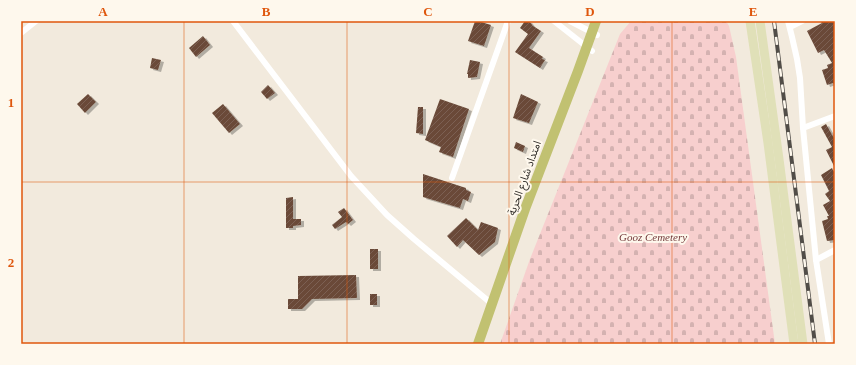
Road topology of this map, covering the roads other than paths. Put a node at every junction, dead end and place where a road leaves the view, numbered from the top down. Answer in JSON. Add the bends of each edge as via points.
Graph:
{"nodes":[{"id":1,"x":36,"y":21,"type":"edge"},
{"id":2,"x":233,"y":21,"type":"edge"},
{"id":3,"x":508,"y":21,"type":"edge"},
{"id":4,"x":554,"y":21,"type":"edge"},
{"id":5,"x":570,"y":21,"type":"edge"},
{"id":6,"x":596,"y":21,"type":"edge"},
{"id":7,"x":603,"y":21,"type":"edge"},
{"id":8,"x":750,"y":21,"type":"edge"},
{"id":9,"x":760,"y":21,"type":"edge"},
{"id":10,"x":802,"y":21,"type":"edge"},
{"id":11,"x":789,"y":24,"type":"edge"},
{"id":12,"x":21,"y":33,"type":"edge"},
{"id":13,"x":595,"y":34,"type":"junction"},
{"id":14,"x":589,"y":49,"type":"junction"},
{"id":15,"x":834,"y":119,"type":"edge"},
{"id":16,"x":803,"y":128,"type":"junction"},
{"id":17,"x":452,"y":178,"type":"dead end"},
{"id":18,"x":835,"y":250,"type":"edge"},
{"id":19,"x":816,"y":260,"type":"junction"},
{"id":20,"x":492,"y":304,"type":"junction"},
{"id":21,"x":478,"y":344,"type":"edge"},
{"id":22,"x":485,"y":344,"type":"edge"},
{"id":23,"x":794,"y":344,"type":"edge"},
{"id":24,"x":803,"y":344,"type":"edge"},
{"id":25,"x":829,"y":344,"type":"edge"}],
"edges":[{"from":1,"to":12,"type":"street"},
{"from":2,"to":20,"type":"street","via":[[351,176],[414,240]]},
{"from":3,"to":17,"type":"street"},
{"from":4,"to":14,"type":"street"},
{"from":5,"to":13,"type":"street"},
{"from":6,"to":13,"type":"main road"},
{"from":7,"to":13,"type":"main road"},
{"from":8,"to":23,"type":"main road"},
{"from":9,"to":24,"type":"main road"},
{"from":10,"to":11,"type":"street"},
{"from":11,"to":16,"type":"street","via":[[800,78]]},
{"from":13,"to":14,"type":"main road"},
{"from":14,"to":20,"type":"main road","name":"امتداد شارع الحرية","via":[[525,210]]},
{"from":14,"to":22,"type":"main road"},
{"from":15,"to":16,"type":"street"},
{"from":16,"to":19,"type":"street"},
{"from":18,"to":19,"type":"street"},
{"from":19,"to":25,"type":"street"},
{"from":20,"to":21,"type":"main road","name":"امتداد شارع الحرية"}]}
